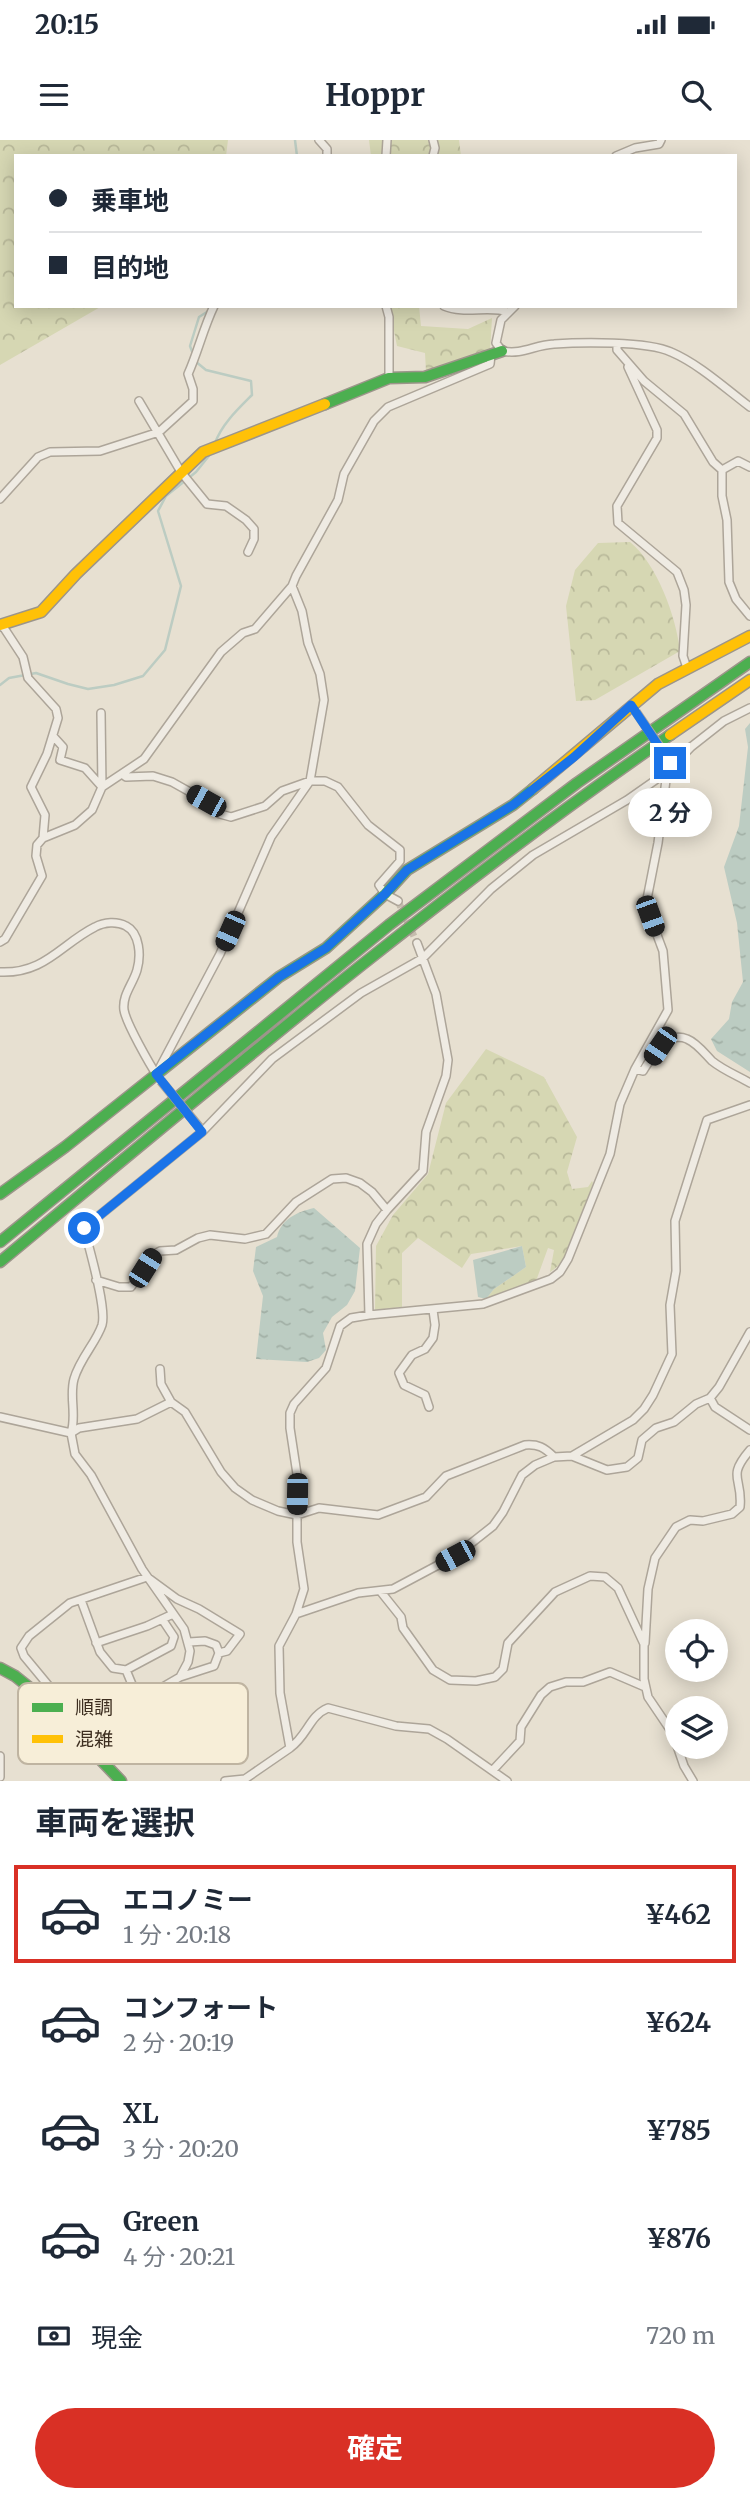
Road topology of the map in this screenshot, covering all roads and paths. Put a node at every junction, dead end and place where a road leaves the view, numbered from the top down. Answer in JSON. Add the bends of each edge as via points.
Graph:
{"nodes":[{"id":1,"x":661,"y":140,"type":"edge"},
{"id":2,"x":621,"y":154,"type":"edge"},
{"id":3,"x":213,"y":308,"type":"edge"},
{"id":4,"x":387,"y":308,"type":"edge"},
{"id":5,"x":452,"y":308,"type":"edge"},
{"id":6,"x":513,"y":308,"type":"edge"},
{"id":7,"x":508,"y":312,"type":"junction"},
{"id":8,"x":617,"y":345,"type":"junction"},
{"id":9,"x":502,"y":351,"type":"junction"},
{"id":10,"x":491,"y":355,"type":"junction"},
{"id":11,"x":630,"y":365,"type":"junction"},
{"id":12,"x":389,"y":378,"type":"junction"},
{"id":13,"x":139,"y":401,"type":"dead end"},
{"id":14,"x":750,"y":407,"type":"edge"},
{"id":15,"x":159,"y":432,"type":"junction"},
{"id":16,"x":750,"y":467,"type":"edge"},
{"id":17,"x":722,"y":470,"type":"junction"},
{"id":18,"x":181,"y":472,"type":"junction"},
{"id":19,"x":0,"y":499,"type":"edge"},
{"id":20,"x":248,"y":552,"type":"dead end"},
{"id":21,"x":292,"y":586,"type":"junction"},
{"id":22,"x":750,"y":615,"type":"edge"},
{"id":23,"x":0,"y":625,"type":"edge"},
{"id":24,"x":750,"y":636,"type":"edge"},
{"id":25,"x":750,"y":662,"type":"edge"},
{"id":26,"x":687,"y":668,"type":"junction"},
{"id":27,"x":750,"y":680,"type":"edge"},
{"id":28,"x":750,"y":708,"type":"edge"},
{"id":29,"x":633,"y":709,"type":"junction"},
{"id":30,"x":101,"y":713,"type":"dead end"},
{"id":31,"x":53,"y":736,"type":"junction"},
{"id":32,"x":672,"y":764,"type":"junction"},
{"id":33,"x":667,"y":772,"type":"junction"},
{"id":34,"x":122,"y":774,"type":"junction"},
{"id":35,"x":310,"y":781,"type":"junction"},
{"id":36,"x":102,"y":787,"type":"junction"},
{"id":37,"x":43,"y":838,"type":"junction"},
{"id":38,"x":385,"y":894,"type":"junction"},
{"id":39,"x":398,"y":901,"type":"tunnel mouth"},
{"id":40,"x":0,"y":942,"type":"edge"},
{"id":41,"x":417,"y":943,"type":"tunnel mouth"},
{"id":42,"x":423,"y":958,"type":"junction"},
{"id":43,"x":0,"y":972,"type":"edge"},
{"id":44,"x":635,"y":1069,"type":"junction"},
{"id":45,"x":158,"y":1077,"type":"junction"},
{"id":46,"x":750,"y":1083,"type":"edge"},
{"id":47,"x":750,"y":1105,"type":"edge"},
{"id":48,"x":200,"y":1129,"type":"junction"},
{"id":49,"x":0,"y":1194,"type":"edge"},
{"id":50,"x":387,"y":1210,"type":"junction"},
{"id":51,"x":0,"y":1242,"type":"edge"},
{"id":52,"x":0,"y":1262,"type":"edge"},
{"id":53,"x":96,"y":1280,"type":"junction"},
{"id":54,"x":433,"y":1310,"type":"junction"},
{"id":55,"x":369,"y":1315,"type":"junction"},
{"id":56,"x":750,"y":1332,"type":"edge"},
{"id":57,"x":160,"y":1369,"type":"dead end"},
{"id":58,"x":710,"y":1398,"type":"junction"},
{"id":59,"x":171,"y":1402,"type":"junction"},
{"id":60,"x":429,"y":1407,"type":"dead end"},
{"id":61,"x":0,"y":1417,"type":"edge"},
{"id":62,"x":750,"y":1430,"type":"edge"},
{"id":63,"x":71,"y":1433,"type":"junction"},
{"id":64,"x":750,"y":1450,"type":"edge"},
{"id":65,"x":572,"y":1456,"type":"junction"},
{"id":66,"x":554,"y":1457,"type":"junction"},
{"id":67,"x":296,"y":1515,"type":"junction"},
{"id":68,"x":148,"y":1577,"type":"junction"},
{"id":69,"x":380,"y":1592,"type":"junction"},
{"id":70,"x":81,"y":1600,"type":"junction"},
{"id":71,"x":173,"y":1614,"type":"junction"},
{"id":72,"x":296,"y":1614,"type":"junction"},
{"id":73,"x":164,"y":1621,"type":"junction"},
{"id":74,"x":189,"y":1642,"type":"junction"},
{"id":75,"x":96,"y":1643,"type":"junction"},
{"id":76,"x":645,"y":1644,"type":"junction"},
{"id":77,"x":219,"y":1653,"type":"junction"},
{"id":78,"x":0,"y":1668,"type":"edge"},
{"id":79,"x":126,"y":1670,"type":"junction"},
{"id":80,"x":180,"y":1677,"type":"junction"},
{"id":81,"x":23,"y":1683,"type":"edge"},
{"id":82,"x":46,"y":1683,"type":"edge"},
{"id":83,"x":131,"y":1683,"type":"edge"},
{"id":84,"x":170,"y":1683,"type":"edge"},
{"id":85,"x":645,"y":1687,"type":"junction"},
{"id":86,"x":290,"y":1748,"type":"junction"},
{"id":87,"x":0,"y":1756,"type":"edge"},
{"id":88,"x":106,"y":1764,"type":"edge"},
{"id":89,"x":493,"y":1770,"type":"junction"},
{"id":90,"x":0,"y":1777,"type":"edge"},
{"id":91,"x":121,"y":1781,"type":"edge"},
{"id":92,"x":225,"y":1781,"type":"edge"},
{"id":93,"x":507,"y":1781,"type":"edge"},
{"id":94,"x":693,"y":1781,"type":"edge"}],
"edges":[{"from":1,"to":2,"type":"street"},
{"from":3,"to":15,"type":"street","via":[[188,374],[193,401]]},
{"from":4,"to":12,"type":"street"},
{"from":5,"to":7,"type":"street"},
{"from":6,"to":7,"type":"street"},
{"from":7,"to":9,"type":"street","via":[[501,320],[496,343]]},
{"from":8,"to":9,"type":"street","via":[[551,344],[515,354]]},
{"from":8,"to":11,"type":"street"},
{"from":8,"to":14,"type":"street","via":[[655,346],[671,352]]},
{"from":9,"to":10,"type":"main road"},
{"from":10,"to":12,"type":"main road","via":[[425,377]]},
{"from":10,"to":21,"type":"street","via":[[490,364],[388,407],[374,421]]},
{"from":11,"to":17,"type":"street","via":[[684,414]]},
{"from":11,"to":26,"type":"street","via":[[657,438],[617,506],[618,523],[677,572],[686,605],[683,656]]},
{"from":12,"to":18,"type":"main road","via":[[203,452]]},
{"from":13,"to":15,"type":"street"},
{"from":15,"to":18,"type":"street"},
{"from":15,"to":19,"type":"street","via":[[100,451],[50,452],[38,457]]},
{"from":16,"to":17,"type":"street","via":[[738,461]]},
{"from":17,"to":22,"type":"street","via":[[729,582]]},
{"from":18,"to":20,"type":"street","via":[[207,504],[226,506],[254,529]]},
{"from":18,"to":23,"type":"main road","via":[[41,612]]},
{"from":21,"to":34,"type":"street","via":[[255,629],[221,652],[144,759]]},
{"from":21,"to":35,"type":"street","via":[[324,700]]},
{"from":23,"to":31,"type":"street","via":[[23,657],[28,678],[56,709]]},
{"from":24,"to":26,"type":"main road"},
{"from":25,"to":51,"type":"main road","via":[[440,885]]},
{"from":26,"to":29,"type":"main road","via":[[658,684]]},
{"from":27,"to":52,"type":"main road","via":[[586,794],[409,928]]},
{"from":28,"to":32,"type":"street","via":[[724,720]]},
{"from":29,"to":32,"type":"street","bridge":true},
{"from":29,"to":38,"type":"main road","via":[[513,805],[407,870]]},
{"from":30,"to":36,"type":"street"},
{"from":31,"to":36,"type":"street","via":[[63,747],[60,760],[85,768]]},
{"from":31,"to":37,"type":"street","via":[[31,787],[45,815]]},
{"from":32,"to":33,"type":"street"},
{"from":33,"to":42,"type":"street","via":[[533,855]]},
{"from":33,"to":44,"type":"street","via":[[647,899],[663,951],[668,1010]]},
{"from":34,"to":35,"type":"street","via":[[172,782],[219,814],[231,817],[265,806],[282,790]]},
{"from":34,"to":36,"type":"street"},
{"from":35,"to":38,"type":"street","via":[[338,787],[368,824],[400,850],[400,860],[379,885]]},
{"from":35,"to":45,"type":"street","via":[[271,837]]},
{"from":36,"to":37,"type":"street","via":[[92,810],[75,825]]},
{"from":37,"to":40,"type":"street","via":[[36,856],[42,876]]},
{"from":38,"to":39,"type":"street"},
{"from":38,"to":45,"type":"main road","via":[[326,948],[279,977]]},
{"from":41,"to":42,"type":"street"},
{"from":42,"to":48,"type":"street","via":[[361,993],[272,1059]]},
{"from":42,"to":50,"type":"street","via":[[436,994],[448,1060],[446,1076],[426,1132],[423,1171]]},
{"from":43,"to":45,"type":"street","via":[[45,962],[95,927],[122,923],[137,940],[139,956],[138,969],[124,997],[124,1011]]},
{"from":44,"to":46,"type":"street","via":[[643,1071],[660,1046],[680,1037]]},
{"from":44,"to":54,"type":"street","via":[[620,1104],[610,1154],[560,1272],[483,1304]]},
{"from":45,"to":48,"type":"street","bridge":true},
{"from":45,"to":49,"type":"main road"},
{"from":47,"to":65,"type":"street","via":[[708,1120],[675,1220],[672,1354],[653,1395],[632,1420]]},
{"from":48,"to":53,"type":"street","via":[[84,1228]]},
{"from":50,"to":53,"type":"street","via":[[360,1183],[332,1179],[296,1202],[265,1234],[245,1240],[210,1235],[176,1250],[160,1251],[131,1287]]},
{"from":50,"to":55,"type":"street","via":[[367,1244]]},
{"from":53,"to":63,"type":"street","via":[[102,1324],[73,1382]]},
{"from":54,"to":55,"type":"street"},
{"from":54,"to":60,"type":"street","via":[[433,1338],[399,1373],[404,1385],[425,1395]]},
{"from":55,"to":67,"type":"street","via":[[351,1318],[340,1326],[326,1368],[290,1413]]},
{"from":56,"to":58,"type":"street"},
{"from":57,"to":59,"type":"street","via":[[161,1384]]},
{"from":58,"to":62,"type":"street","via":[[715,1407]]},
{"from":58,"to":65,"type":"street","via":[[656,1428],[642,1440],[638,1458],[627,1467],[607,1471]]},
{"from":59,"to":63,"type":"street","via":[[138,1419]]},
{"from":59,"to":67,"type":"street","via":[[186,1412],[235,1488],[252,1500]]},
{"from":61,"to":63,"type":"street"},
{"from":63,"to":68,"type":"street","via":[[75,1454]]},
{"from":64,"to":76,"type":"street","via":[[737,1465],[740,1507],[732,1514],[690,1520],[676,1527],[655,1558]]},
{"from":65,"to":66,"type":"street"},
{"from":66,"to":67,"type":"street","via":[[537,1444],[525,1445],[446,1476],[426,1497],[378,1515],[319,1508]]},
{"from":66,"to":69,"type":"street","via":[[522,1475],[493,1526],[455,1556]]},
{"from":67,"to":72,"type":"street","via":[[304,1589]]},
{"from":68,"to":70,"type":"street"},
{"from":68,"to":71,"type":"street"},
{"from":68,"to":77,"type":"street","via":[[240,1634],[227,1651]]},
{"from":69,"to":72,"type":"street","via":[[358,1593]]},
{"from":69,"to":76,"type":"street","via":[[433,1670],[450,1680],[495,1677],[503,1669],[508,1643],[555,1592],[590,1576],[605,1577],[618,1588]]},
{"from":70,"to":75,"type":"street"},
{"from":70,"to":82,"type":"street","via":[[57,1612],[21,1648]]},
{"from":71,"to":73,"type":"street"},
{"from":71,"to":74,"type":"street"},
{"from":72,"to":86,"type":"street","via":[[279,1646]]},
{"from":73,"to":75,"type":"street"},
{"from":73,"to":79,"type":"street","via":[[174,1637],[171,1646]]},
{"from":74,"to":77,"type":"street","via":[[216,1645]]},
{"from":74,"to":80,"type":"street","via":[[188,1662]]},
{"from":75,"to":79,"type":"street","via":[[113,1668]]},
{"from":76,"to":85,"type":"street"},
{"from":77,"to":80,"type":"street","via":[[214,1666]]},
{"from":78,"to":81,"type":"main road"},
{"from":79,"to":83,"type":"street"},
{"from":80,"to":84,"type":"street"},
{"from":85,"to":89,"type":"street","via":[[610,1672],[551,1687],[521,1727],[520,1741]]},
{"from":85,"to":94,"type":"street","via":[[673,1734]]},
{"from":86,"to":89,"type":"street","via":[[301,1740],[318,1712],[328,1707],[396,1726],[429,1729]]},
{"from":86,"to":92,"type":"street","via":[[245,1779]]},
{"from":87,"to":90,"type":"street"},
{"from":88,"to":91,"type":"main road"},
{"from":89,"to":93,"type":"street"}]}
